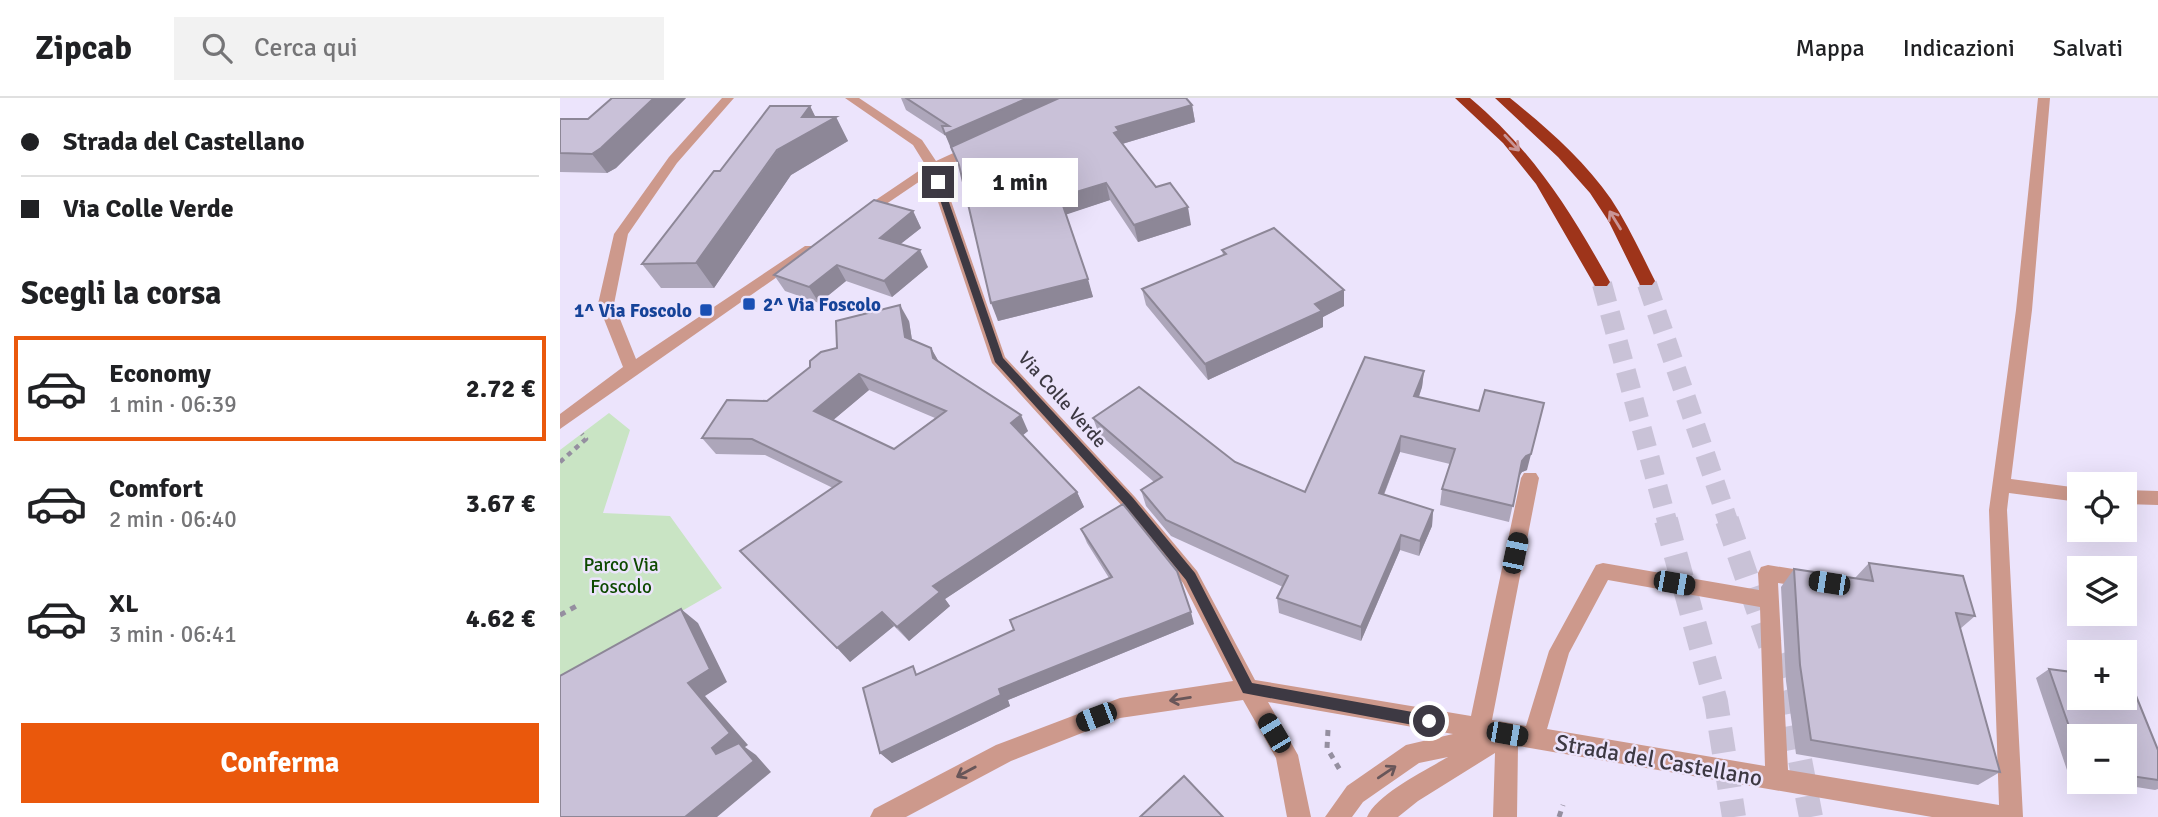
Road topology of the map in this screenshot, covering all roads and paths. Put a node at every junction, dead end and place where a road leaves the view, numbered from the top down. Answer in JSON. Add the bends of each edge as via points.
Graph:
{"nodes":[{"id":1,"x":728,"y":98,"type":"edge"},
{"id":2,"x":851,"y":98,"type":"edge"},
{"id":3,"x":1462,"y":98,"type":"edge"},
{"id":4,"x":1502,"y":98,"type":"edge"},
{"id":5,"x":2044,"y":98,"type":"edge"},
{"id":6,"x":992,"y":140,"type":"edge"},
{"id":7,"x":933,"y":167,"type":"junction"},
{"id":8,"x":852,"y":221,"type":"edge"},
{"id":9,"x":829,"y":237,"type":"edge"},
{"id":10,"x":1646,"y":281,"type":"tunnel mouth"},
{"id":11,"x":1601,"y":282,"type":"tunnel mouth"},
{"id":12,"x":632,"y":369,"type":"junction"},
{"id":13,"x":560,"y":423,"type":"edge"},
{"id":14,"x":1530,"y":478,"type":"edge"},
{"id":15,"x":2002,"y":484,"type":"junction"},
{"id":16,"x":2067,"y":494,"type":"edge"},
{"id":17,"x":2137,"y":497,"type":"edge"},
{"id":18,"x":2158,"y":498,"type":"edge"},
{"id":19,"x":1829,"y":583,"type":"edge"},
{"id":20,"x":1769,"y":600,"type":"junction"},
{"id":21,"x":580,"y":604,"type":"dead end"},
{"id":22,"x":560,"y":615,"type":"edge"},
{"id":23,"x":1248,"y":689,"type":"junction"},
{"id":24,"x":1328,"y":704,"type":"junction"},
{"id":25,"x":1479,"y":730,"type":"junction"},
{"id":26,"x":1507,"y":734,"type":"junction"},
{"id":27,"x":1533,"y":739,"type":"junction"},
{"id":28,"x":1777,"y":780,"type":"junction"},
{"id":29,"x":1354,"y":794,"type":"junction"},
{"id":30,"x":1563,"y":805,"type":"dead end"},
{"id":31,"x":1505,"y":815,"type":"edge"},
{"id":32,"x":882,"y":817,"type":"edge"},
{"id":33,"x":1299,"y":817,"type":"edge"},
{"id":34,"x":1337,"y":817,"type":"edge"},
{"id":35,"x":1379,"y":817,"type":"edge"},
{"id":36,"x":1559,"y":817,"type":"edge"},
{"id":37,"x":2000,"y":817,"type":"edge"},
{"id":38,"x":2011,"y":817,"type":"edge"}],
"edges":[{"from":1,"to":12,"type":"street","via":[[673,160],[621,234],[606,304]]},
{"from":2,"to":7,"type":"street","name":"Via Colle Verde","via":[[918,143]]},
{"from":3,"to":11,"type":"highway","one_way":true,"via":[[1525,156],[1556,199]]},
{"from":10,"to":4,"type":"highway","one_way":true,"via":[[1596,190]]},
{"from":5,"to":15,"type":"street"},
{"from":6,"to":7,"type":"street"},
{"from":7,"to":8,"type":"street"},
{"from":7,"to":23,"type":"street","name":"Via Colle Verde","via":[[998,359],[1129,502],[1190,577]]},
{"from":9,"to":12,"type":"street"},
{"from":12,"to":13,"type":"street"},
{"from":14,"to":25,"type":"street"},
{"from":15,"to":16,"type":"street"},
{"from":15,"to":38,"type":"street","via":[[1997,510]]},
{"from":17,"to":18,"type":"street"},
{"from":19,"to":20,"type":"street","via":[[1768,573]]},
{"from":20,"to":27,"type":"street","via":[[1603,571],[1559,651]]},
{"from":20,"to":28,"type":"street"},
{"from":21,"to":22,"type":"path"},
{"from":23,"to":24,"type":"street","name":"Strada del Castellano"},
{"from":23,"to":32,"type":"street","name":"Strada del Castellano","one_way":true,"via":[[1119,708],[1004,753]]},
{"from":23,"to":33,"type":"street","name":"Via Colle Verde","via":[[1287,755]]},
{"from":24,"to":25,"type":"street","name":"Strada del Castellano"},
{"from":24,"to":29,"type":"path","via":[[1327,748]]},
{"from":25,"to":26,"type":"street","name":"Strada del Castellano"},
{"from":26,"to":27,"type":"street","name":"Strada del Castellano"},
{"from":29,"to":26,"type":"street","one_way":true,"via":[[1414,753]]},
{"from":26,"to":31,"type":"street"},
{"from":26,"to":35,"type":"street"},
{"from":27,"to":28,"type":"street","name":"Strada del Castellano"},
{"from":28,"to":37,"type":"street","name":"Strada del Castellano"},
{"from":29,"to":34,"type":"street"},
{"from":30,"to":36,"type":"path"}]}
